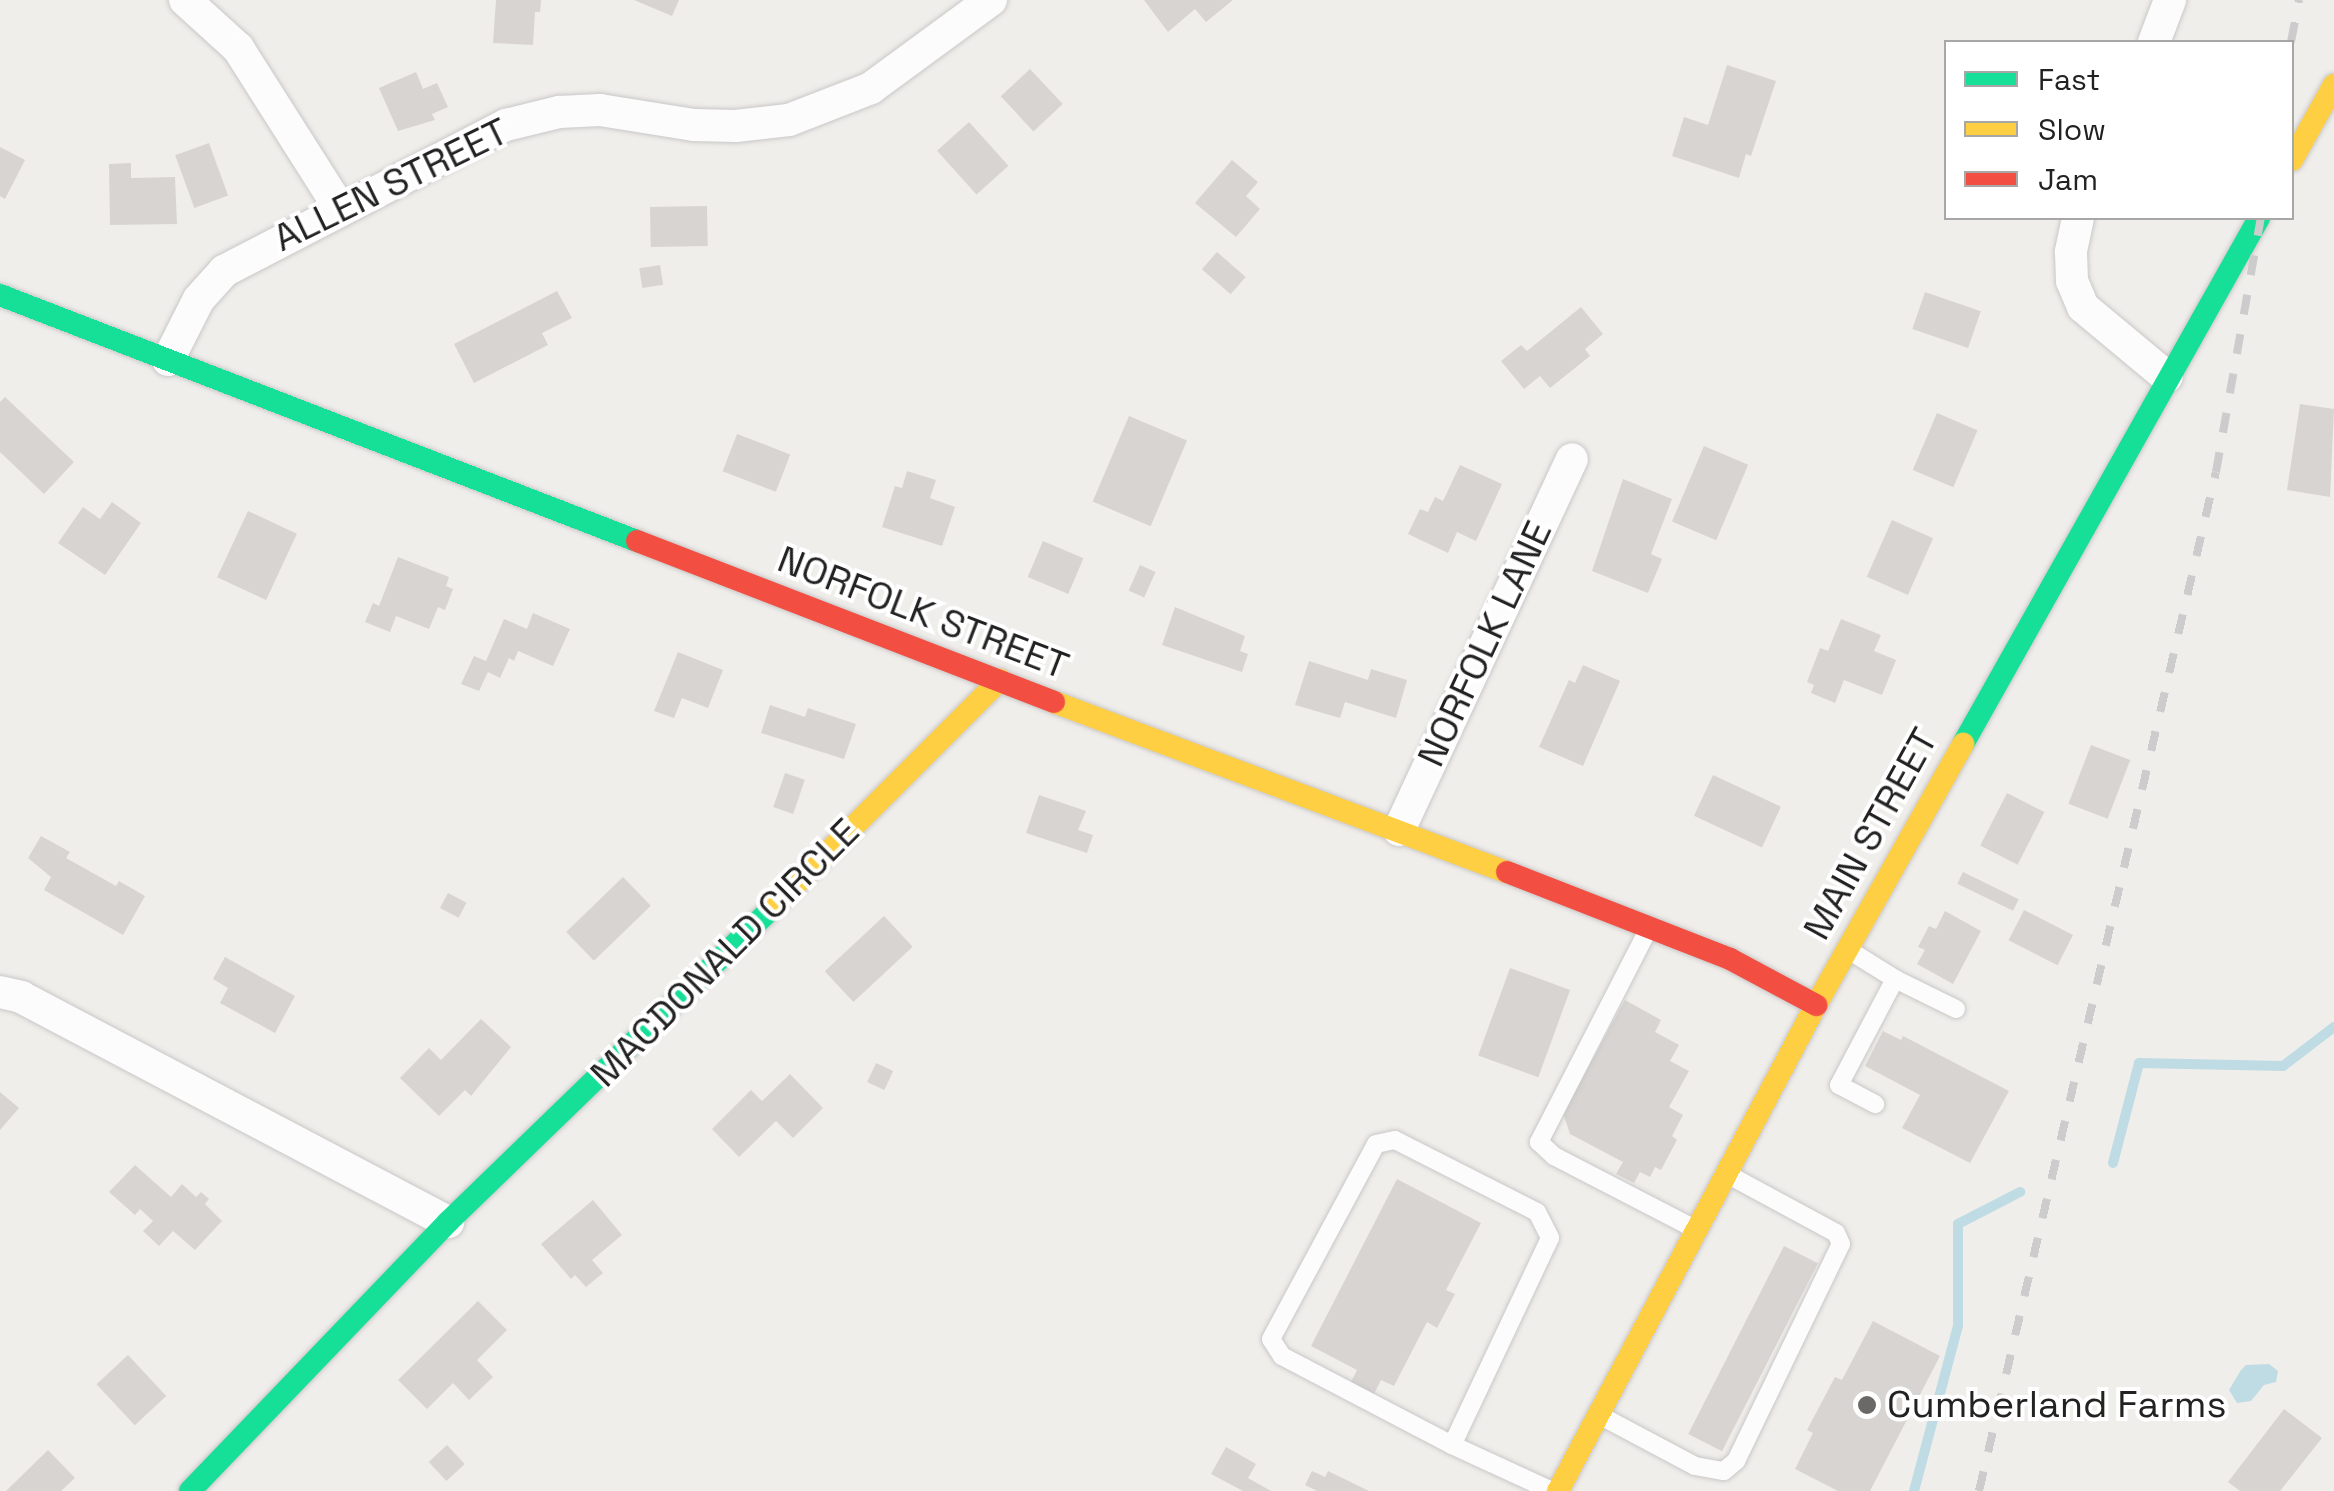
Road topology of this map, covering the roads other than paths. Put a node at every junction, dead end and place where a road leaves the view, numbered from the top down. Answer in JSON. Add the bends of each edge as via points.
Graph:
{"nodes":[{"id":1,"x":186,"y":0,"type":"edge"},
{"id":2,"x":992,"y":0,"type":"edge"},
{"id":3,"x":2170,"y":0,"type":"edge"},
{"id":4,"x":2155,"y":40,"type":"edge"},
{"id":5,"x":2334,"y":85,"type":"edge"},
{"id":6,"x":2294,"y":156,"type":"edge"},
{"id":7,"x":341,"y":210,"type":"junction"},
{"id":8,"x":2078,"y":220,"type":"edge"},
{"id":9,"x":2258,"y":220,"type":"edge"},
{"id":10,"x":0,"y":295,"type":"edge"},
{"id":11,"x":168,"y":360,"type":"junction"},
{"id":12,"x":2168,"y":377,"type":"junction"},
{"id":13,"x":1572,"y":459,"type":"dead end"},
{"id":14,"x":1000,"y":680,"type":"junction"},
{"id":15,"x":1399,"y":830,"type":"junction"},
{"id":16,"x":1649,"y":927,"type":"junction"},
{"id":17,"x":1847,"y":949,"type":"junction"},
{"id":18,"x":1894,"y":979,"type":"junction"},
{"id":19,"x":0,"y":992,"type":"edge"},
{"id":20,"x":1816,"y":1005,"type":"junction"},
{"id":21,"x":1956,"y":1009,"type":"dead end"},
{"id":22,"x":1875,"y":1104,"type":"dead end"},
{"id":23,"x":1726,"y":1174,"type":"junction"},
{"id":24,"x":448,"y":1222,"type":"junction"},
{"id":25,"x":1697,"y":1230,"type":"junction"},
{"id":26,"x":1598,"y":1415,"type":"junction"},
{"id":27,"x":1452,"y":1445,"type":"junction"},
{"id":28,"x":190,"y":1491,"type":"edge"},
{"id":29,"x":1555,"y":1491,"type":"edge"}],
"edges":[{"from":1,"to":7,"type":"street","via":[[238,48]]},
{"from":2,"to":7,"type":"street","name":"ALLEN STREET","via":[[871,88],[789,120],[694,125],[600,110],[559,112],[506,125]]},
{"from":3,"to":4,"type":"street"},
{"from":5,"to":6,"type":"main road"},
{"from":7,"to":11,"type":"street","name":"ALLEN STREET","via":[[224,270],[199,299]]},
{"from":8,"to":12,"type":"street","via":[[2072,280],[2083,307]]},
{"from":9,"to":12,"type":"main road","name":"MAIN STREET"},
{"from":10,"to":11,"type":"main road","name":"NORFOLK STREET"},
{"from":11,"to":14,"type":"main road","name":"NORFOLK STREET"},
{"from":12,"to":17,"type":"main road","name":"MAIN STREET"},
{"from":13,"to":15,"type":"street","name":"NORFOLK LANE"},
{"from":14,"to":15,"type":"main road","name":"NORFOLK STREET"},
{"from":14,"to":24,"type":"main road","name":"MACDONALD CIRCLE"},
{"from":15,"to":16,"type":"main road","name":"NORFOLK STREET"},
{"from":16,"to":20,"type":"main road","name":"NORFOLK STREET","via":[[1770,976]]},
{"from":16,"to":25,"type":"lane","via":[[1538,1142]]},
{"from":17,"to":18,"type":"lane"},
{"from":17,"to":20,"type":"main road","name":"MAIN STREET"},
{"from":18,"to":21,"type":"lane"},
{"from":18,"to":22,"type":"lane","via":[[1838,1085]]},
{"from":19,"to":24,"type":"street"},
{"from":20,"to":23,"type":"main road","name":"MAIN STREET"},
{"from":23,"to":25,"type":"main road","name":"MAIN STREET"},
{"from":23,"to":26,"type":"lane","via":[[1836,1233],[1841,1244],[1736,1461],[1724,1472],[1695,1466]]},
{"from":24,"to":28,"type":"main road","name":"MACDONALD CIRCLE"},
{"from":25,"to":26,"type":"main road","name":"MAIN STREET"},
{"from":26,"to":29,"type":"main road","name":"MAIN STREET"},
{"from":27,"to":27,"type":"lane","via":[[1550,1238],[1537,1212],[1396,1140],[1376,1144],[1271,1339],[1282,1356]]},
{"from":27,"to":29,"type":"lane"}]}
